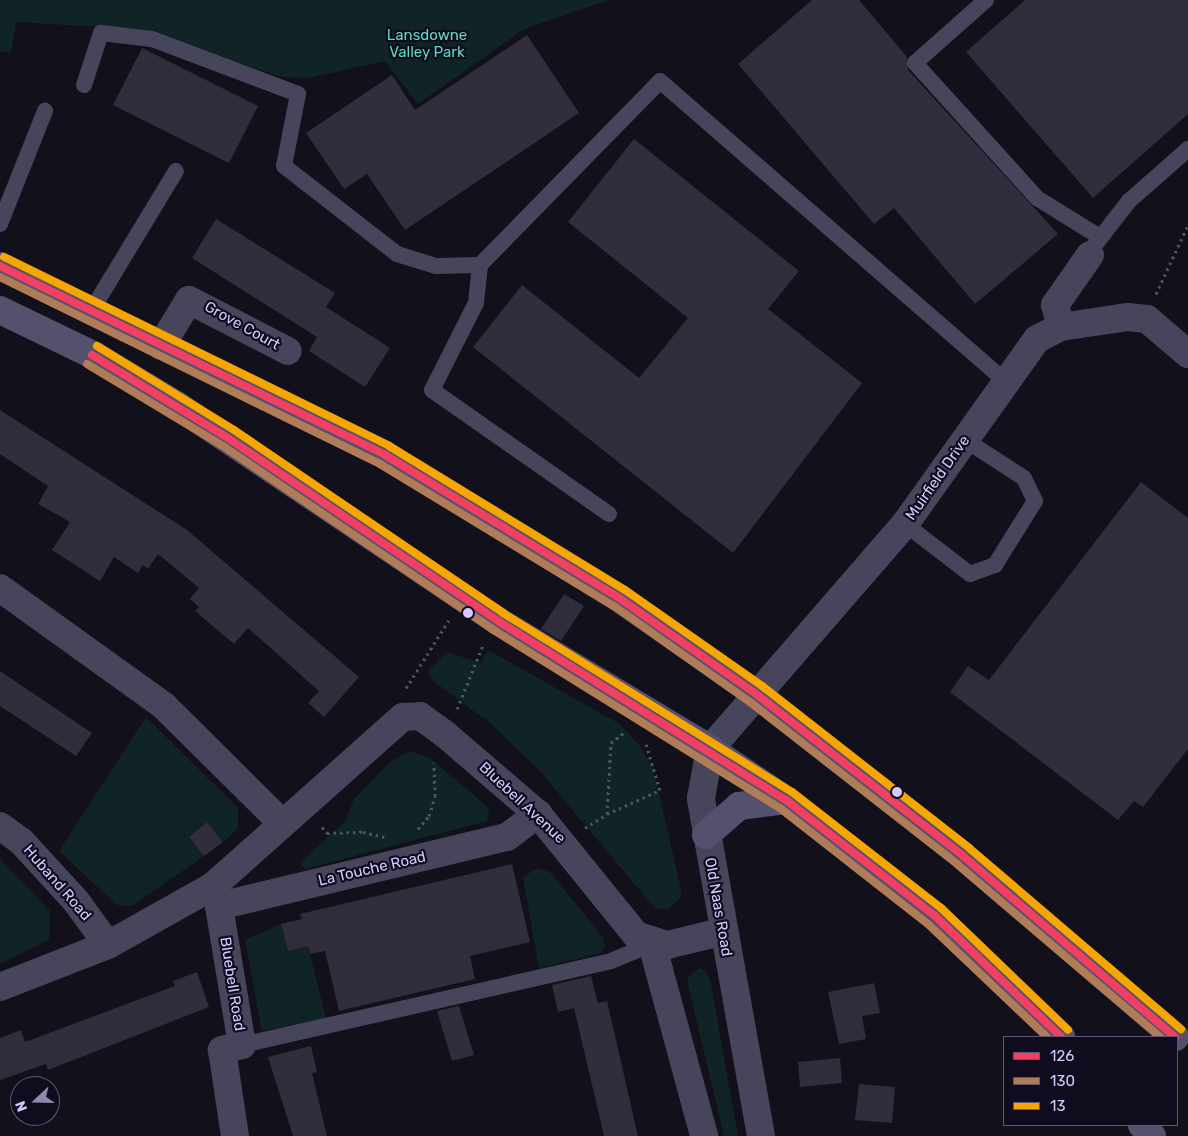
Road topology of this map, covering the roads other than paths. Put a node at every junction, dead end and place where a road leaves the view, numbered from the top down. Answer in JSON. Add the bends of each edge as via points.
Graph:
{"nodes":[{"id":1,"x":986,"y":0,"type":"edge"},
{"id":2,"x":84,"y":85,"type":"dead end"},
{"id":3,"x":45,"y":111,"type":"dead end"},
{"id":4,"x":1188,"y":149,"type":"edge"},
{"id":5,"x":176,"y":171,"type":"dead end"},
{"id":6,"x":0,"y":224,"type":"edge"},
{"id":7,"x":1095,"y":246,"type":"junction"},
{"id":8,"x":480,"y":265,"type":"junction"},
{"id":9,"x":0,"y":266,"type":"edge"},
{"id":10,"x":93,"y":308,"type":"junction"},
{"id":11,"x":0,"y":310,"type":"edge"},
{"id":12,"x":1061,"y":327,"type":"junction"},
{"id":13,"x":161,"y":346,"type":"junction"},
{"id":14,"x":288,"y":351,"type":"dead end"},
{"id":15,"x":1188,"y":354,"type":"edge"},
{"id":16,"x":1005,"y":381,"type":"junction"},
{"id":17,"x":965,"y":440,"type":"junction"},
{"id":18,"x":609,"y":514,"type":"dead end"},
{"id":19,"x":906,"y":524,"type":"junction"},
{"id":20,"x":0,"y":588,"type":"edge"},
{"id":21,"x":756,"y":694,"type":"junction"},
{"id":22,"x":412,"y":717,"type":"joint"},
{"id":23,"x":710,"y":749,"type":"junction"},
{"id":24,"x":786,"y":800,"type":"junction"},
{"id":25,"x":291,"y":814,"type":"junction"},
{"id":26,"x":538,"y":814,"type":"junction"},
{"id":27,"x":0,"y":826,"type":"edge"},
{"id":28,"x":706,"y":835,"type":"junction"},
{"id":29,"x":216,"y":896,"type":"junction"},
{"id":30,"x":721,"y":932,"type":"junction"},
{"id":31,"x":652,"y":944,"type":"junction"},
{"id":32,"x":108,"y":945,"type":"junction"},
{"id":33,"x":0,"y":988,"type":"edge"},
{"id":34,"x":1060,"y":1036,"type":"edge"},
{"id":35,"x":1174,"y":1036,"type":"edge"},
{"id":36,"x":1178,"y":1040,"type":"edge"},
{"id":37,"x":242,"y":1045,"type":"junction"},
{"id":38,"x":1188,"y":1051,"type":"edge"},
{"id":39,"x":1143,"y":1126,"type":"edge"},
{"id":40,"x":235,"y":1136,"type":"edge"},
{"id":41,"x":704,"y":1136,"type":"edge"},
{"id":42,"x":761,"y":1136,"type":"edge"},
{"id":43,"x":1152,"y":1136,"type":"edge"}],
"edges":[{"from":1,"to":7,"type":"lane","via":[[915,62],[1037,198]]},
{"from":2,"to":8,"type":"lane","via":[[101,33],[152,39],[298,94],[284,166],[398,254],[436,266]]},
{"from":3,"to":6,"type":"lane"},
{"from":4,"to":7,"type":"lane","via":[[1129,201]]},
{"from":5,"to":10,"type":"lane"},
{"from":7,"to":12,"type":"street","via":[[1055,305]]},
{"from":8,"to":16,"type":"lane","via":[[660,80]]},
{"from":8,"to":18,"type":"lane","via":[[476,303],[432,390]]},
{"from":9,"to":10,"type":"main road"},
{"from":10,"to":13,"type":"main road"},
{"from":11,"to":23,"type":"main road","via":[[95,356],[178,406],[498,621]]},
{"from":12,"to":15,"type":"street","name":"Muirfield Drive","via":[[1128,317],[1147,319]]},
{"from":12,"to":16,"type":"street","name":"Muirfield Drive","via":[[1037,339]]},
{"from":13,"to":14,"type":"street","name":"Grove Court","via":[[189,300]]},
{"from":13,"to":21,"type":"main road","via":[[385,455],[619,598]]},
{"from":16,"to":17,"type":"street","name":"Muirfield Drive"},
{"from":17,"to":19,"type":"street","name":"Muirfield Drive"},
{"from":17,"to":19,"type":"lane","via":[[1024,478],[1035,501],[995,565],[970,574]]},
{"from":19,"to":21,"type":"street","name":"Muirfield Drive"},
{"from":20,"to":25,"type":"street","via":[[164,706]]},
{"from":21,"to":23,"type":"street","name":"Old Naas Road"},
{"from":21,"to":35,"type":"main road","via":[[963,856]]},
{"from":22,"to":25,"type":"street","name":"La Touche Road"},
{"from":22,"to":26,"type":"street","name":"Bluebell Avenue","via":[[446,735]]},
{"from":23,"to":24,"type":"main road"},
{"from":23,"to":28,"type":"street","name":"Old Naas Road","via":[[701,798]]},
{"from":24,"to":28,"type":"main road","via":[[739,806]]},
{"from":24,"to":34,"type":"main road","via":[[935,916]]},
{"from":25,"to":29,"type":"street","name":"La Touche Road"},
{"from":26,"to":29,"type":"street","name":"La Touche Road","via":[[507,837],[402,851]]},
{"from":26,"to":31,"type":"street","name":"Bluebell Avenue","via":[[564,841],[636,935]]},
{"from":27,"to":32,"type":"street","name":"Huband Road","via":[[21,841],[76,901]]},
{"from":28,"to":30,"type":"street","name":"Old Naas Road"},
{"from":29,"to":32,"type":"street","name":"La Touche Road"},
{"from":29,"to":37,"type":"street","name":"Bluebell Road"},
{"from":30,"to":31,"type":"street","via":[[667,946]]},
{"from":30,"to":42,"type":"street","name":"Old Naas Road"},
{"from":31,"to":37,"type":"lane","via":[[611,961]]},
{"from":31,"to":41,"type":"street"},
{"from":32,"to":33,"type":"street","name":"La Touche Road"},
{"from":36,"to":38,"type":"main road"},
{"from":37,"to":40,"type":"street","name":"Bluebell Road","via":[[222,1050]]},
{"from":39,"to":43,"type":"main road"}]}
